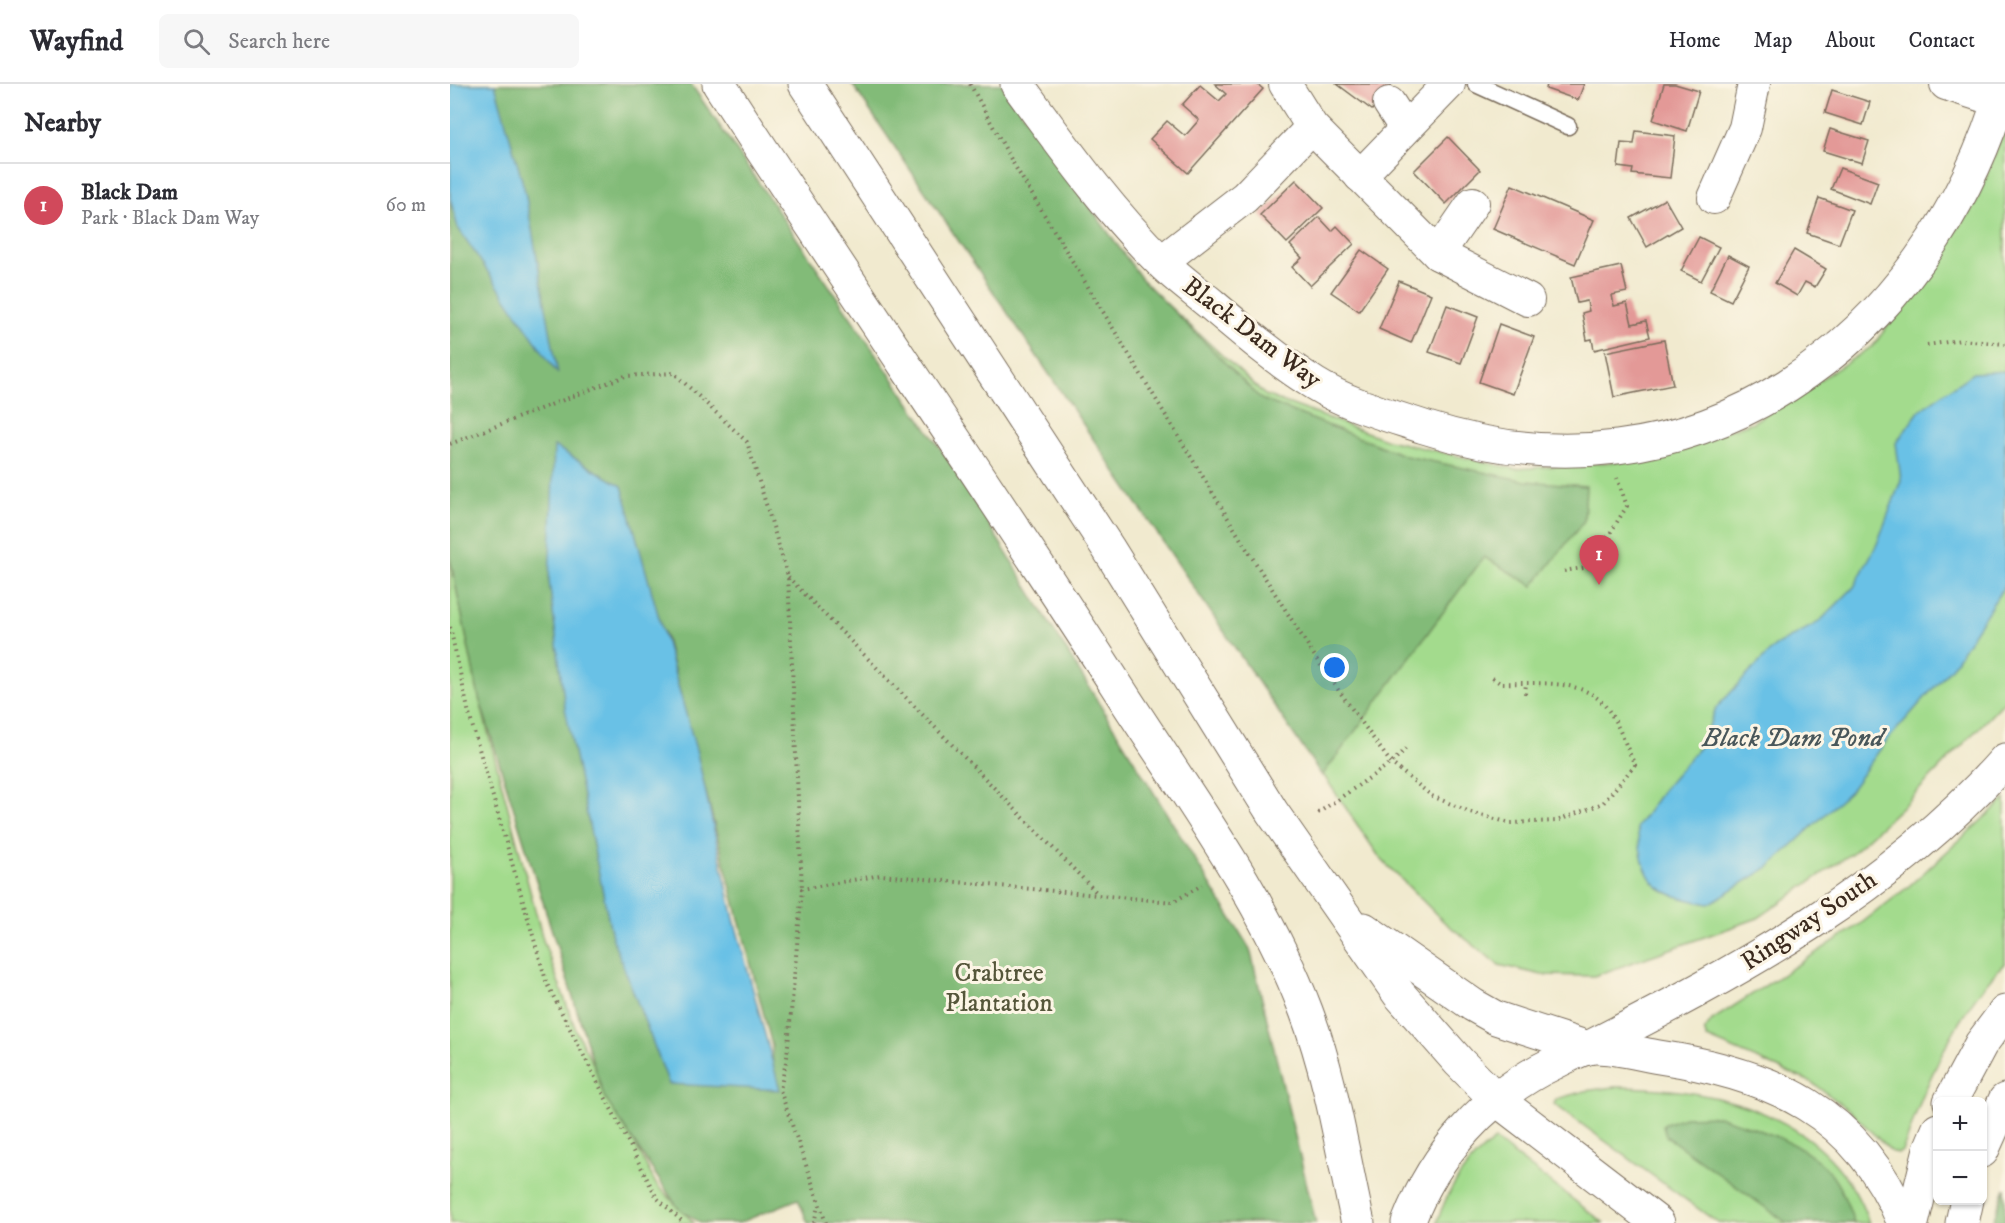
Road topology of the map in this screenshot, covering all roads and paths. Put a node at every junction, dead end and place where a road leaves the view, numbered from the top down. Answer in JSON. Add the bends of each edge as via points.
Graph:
{"nodes":[{"id":1,"x":718,"y":84,"type":"edge"},
{"id":2,"x":805,"y":84,"type":"edge"},
{"id":3,"x":970,"y":84,"type":"edge"},
{"id":4,"x":1017,"y":84,"type":"edge"},
{"id":5,"x":1285,"y":84,"type":"edge"},
{"id":6,"x":1449,"y":84,"type":"edge"},
{"id":7,"x":1476,"y":84,"type":"edge"},
{"id":8,"x":1754,"y":84,"type":"edge"},
{"id":9,"x":1946,"y":84,"type":"edge"},
{"id":10,"x":2001,"y":92,"type":"edge"},
{"id":11,"x":1568,"y":126,"type":"dead end"},
{"id":12,"x":1312,"y":127,"type":"junction"},
{"id":13,"x":1745,"y":128,"type":"junction"},
{"id":14,"x":1750,"y":159,"type":"dead end"},
{"id":15,"x":1360,"y":176,"type":"junction"},
{"id":16,"x":1714,"y":198,"type":"dead end"},
{"id":17,"x":1473,"y":203,"type":"dead end"},
{"id":18,"x":1438,"y":254,"type":"junction"},
{"id":19,"x":1161,"y":262,"type":"junction"},
{"id":20,"x":1528,"y":300,"type":"dead end"},
{"id":21,"x":2005,"y":344,"type":"edge"},
{"id":22,"x":1927,"y":345,"type":"dead end"},
{"id":23,"x":450,"y":444,"type":"edge"},
{"id":24,"x":1615,"y":474,"type":"dead end"},
{"id":25,"x":1564,"y":571,"type":"dead end"},
{"id":26,"x":788,"y":576,"type":"junction"},
{"id":27,"x":450,"y":627,"type":"edge"},
{"id":28,"x":1491,"y":677,"type":"dead end"},
{"id":29,"x":1526,"y":683,"type":"junction"},
{"id":30,"x":1526,"y":694,"type":"dead end"},
{"id":31,"x":1406,"y":749,"type":"dead end"},
{"id":32,"x":2005,"y":760,"type":"edge"},
{"id":33,"x":1391,"y":763,"type":"junction"},
{"id":34,"x":1318,"y":813,"type":"dead end"},
{"id":35,"x":1202,"y":885,"type":"dead end"},
{"id":36,"x":802,"y":889,"type":"junction"},
{"id":37,"x":1098,"y":894,"type":"junction"},
{"id":38,"x":1346,"y":915,"type":"junction"},
{"id":39,"x":2005,"y":1012,"type":"edge"},
{"id":40,"x":1588,"y":1048,"type":"junction"},
{"id":41,"x":1952,"y":1097,"type":"edge"},
{"id":42,"x":1496,"y":1099,"type":"junction"},
{"id":43,"x":2005,"y":1100,"type":"edge"},
{"id":44,"x":1933,"y":1142,"type":"edge"},
{"id":45,"x":1987,"y":1142,"type":"edge"},
{"id":46,"x":1966,"y":1205,"type":"edge"},
{"id":47,"x":818,"y":1206,"type":"junction"},
{"id":48,"x":684,"y":1223,"type":"edge"},
{"id":49,"x":814,"y":1223,"type":"edge"},
{"id":50,"x":826,"y":1223,"type":"edge"},
{"id":51,"x":1358,"y":1223,"type":"edge"},
{"id":52,"x":1408,"y":1223,"type":"edge"},
{"id":53,"x":1658,"y":1223,"type":"edge"},
{"id":54,"x":1904,"y":1223,"type":"edge"},
{"id":55,"x":1912,"y":1223,"type":"edge"},
{"id":56,"x":1962,"y":1223,"type":"edge"}],
"edges":[{"from":1,"to":51,"type":"main road","via":[[1033,556],[1252,897],[1289,969],[1318,1045],[1330,1084]]},
{"from":2,"to":38,"type":"main road","via":[[1108,548],[1272,812]]},
{"from":3,"to":33,"type":"path","via":[[1013,163],[1243,543],[1319,663]]},
{"from":4,"to":19,"type":"main road","name":"Black Dam Way","via":[[1076,164]]},
{"from":5,"to":12,"type":"street"},
{"from":6,"to":15,"type":"street","via":[[1397,115]]},
{"from":7,"to":11,"type":"lane"},
{"from":8,"to":13,"type":"street"},
{"from":9,"to":10,"type":"street"},
{"from":10,"to":19,"type":"main road","name":"Black Dam Way","via":[[1961,196],[1914,270],[1860,330],[1811,371],[1751,406],[1695,429],[1619,448],[1530,451],[1452,436],[1381,413],[1316,385],[1245,333]]},
{"from":12,"to":15,"type":"street"},
{"from":12,"to":19,"type":"street","via":[[1245,197]]},
{"from":13,"to":14,"type":"street"},
{"from":13,"to":16,"type":"street"},
{"from":15,"to":18,"type":"street"},
{"from":17,"to":18,"type":"street"},
{"from":18,"to":20,"type":"street"},
{"from":21,"to":22,"type":"path","via":[[1961,340]]},
{"from":23,"to":26,"type":"path","via":[[625,376],[674,373],[747,441]]},
{"from":24,"to":25,"type":"path","via":[[1627,506],[1589,567]]},
{"from":26,"to":36,"type":"path"},
{"from":26,"to":37,"type":"path"},
{"from":27,"to":48,"type":"path","via":[[469,714],[548,984],[657,1198]]},
{"from":28,"to":29,"type":"path","via":[[1500,683]]},
{"from":29,"to":30,"type":"path"},
{"from":29,"to":33,"type":"path","via":[[1572,686],[1597,697],[1610,716],[1635,765],[1603,803],[1557,821],[1510,823],[1432,796]]},
{"from":31,"to":33,"type":"path"},
{"from":32,"to":40,"type":"main road","name":"Ringway South","via":[[1929,834],[1825,915],[1745,966]]},
{"from":33,"to":34,"type":"path"},
{"from":35,"to":37,"type":"path","via":[[1173,902]]},
{"from":36,"to":37,"type":"path","via":[[881,875]]},
{"from":36,"to":47,"type":"path","via":[[788,1057],[780,1090]]},
{"from":38,"to":40,"type":"main road","via":[[1496,1018]]},
{"from":38,"to":42,"type":"main road","via":[[1399,994]]},
{"from":39,"to":41,"type":"main road","via":[[1981,1044]]},
{"from":40,"to":42,"type":"main road","name":"Ringway South","via":[[1523,1078]]},
{"from":40,"to":54,"type":"main road","via":[[1726,1069],[1784,1091],[1824,1117],[1856,1145],[1888,1187]]},
{"from":42,"to":52,"type":"main road","name":"Ringway South","via":[[1441,1157]]},
{"from":42,"to":53,"type":"main road"},
{"from":43,"to":45,"type":"main road"},
{"from":44,"to":55,"type":"main road"},
{"from":46,"to":56,"type":"main road"},
{"from":47,"to":49,"type":"path"},
{"from":47,"to":50,"type":"path"}]}
